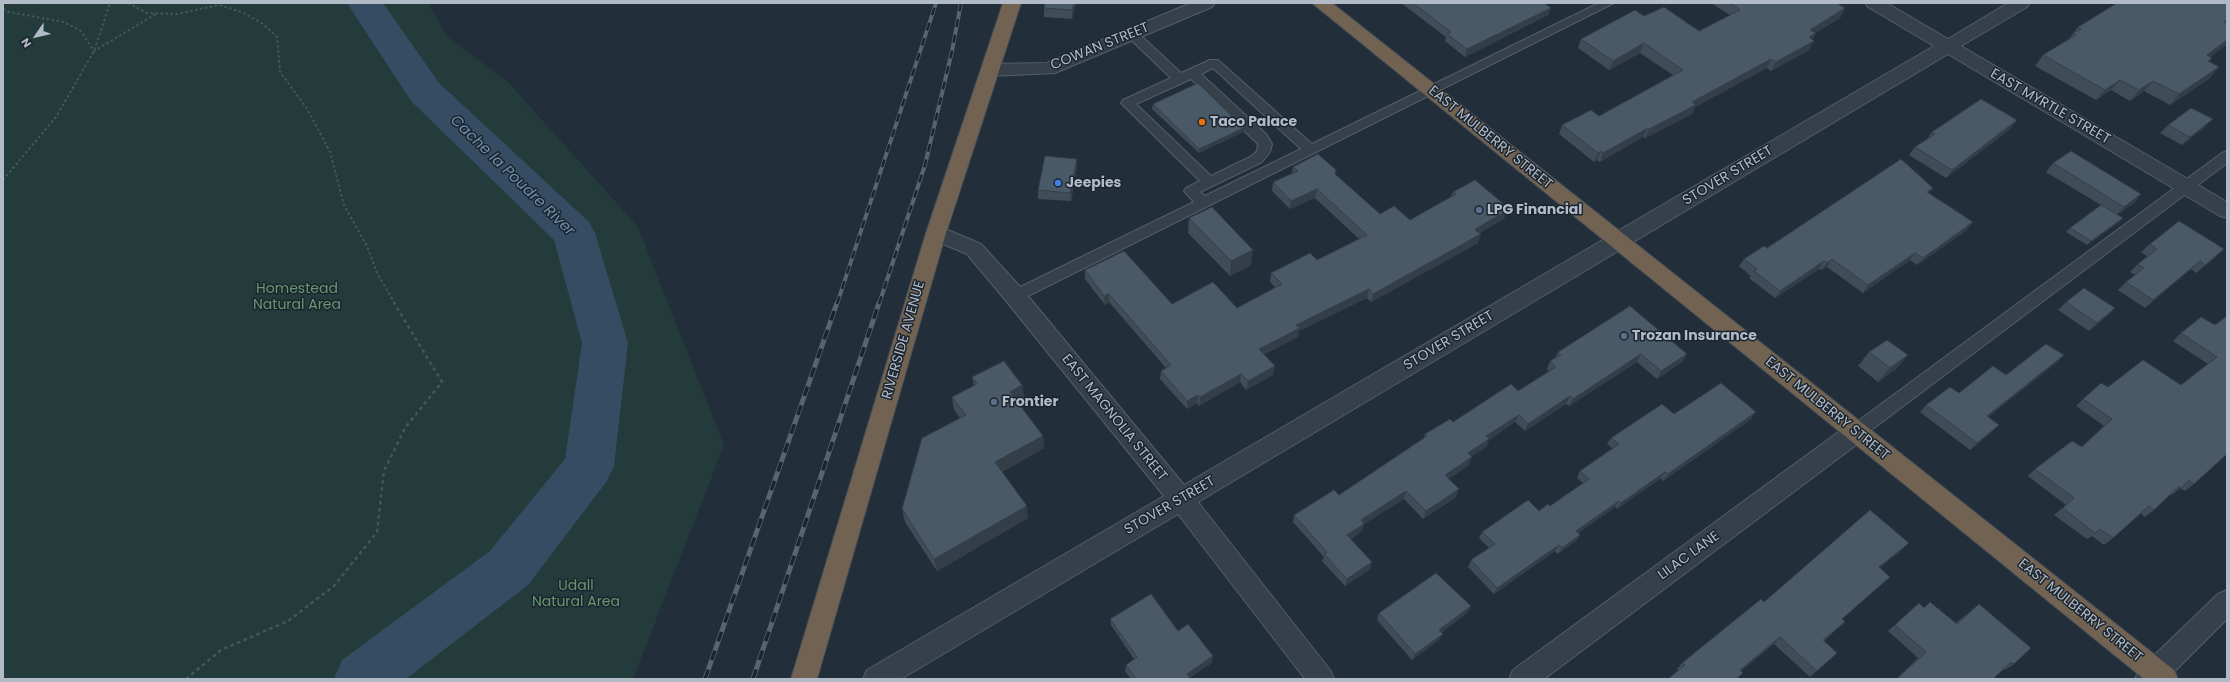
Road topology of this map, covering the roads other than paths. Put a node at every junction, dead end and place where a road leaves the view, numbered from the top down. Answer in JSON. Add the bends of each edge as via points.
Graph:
{"nodes":[{"id":1,"x":1012,"y":3,"type":"edge"},
{"id":2,"x":1206,"y":3,"type":"edge"},
{"id":3,"x":1321,"y":3,"type":"edge"},
{"id":4,"x":1608,"y":3,"type":"edge"},
{"id":5,"x":1874,"y":3,"type":"edge"},
{"id":6,"x":2021,"y":3,"type":"edge"},
{"id":7,"x":1132,"y":34,"type":"junction"},
{"id":8,"x":1948,"y":46,"type":"junction"},
{"id":9,"x":990,"y":70,"type":"junction"},
{"id":10,"x":1192,"y":74,"type":"junction"},
{"id":11,"x":1180,"y":79,"type":"junction"},
{"id":12,"x":1430,"y":91,"type":"junction"},
{"id":13,"x":1310,"y":150,"type":"junction"},
{"id":14,"x":2227,"y":156,"type":"edge"},
{"id":15,"x":1209,"y":182,"type":"junction"},
{"id":16,"x":2186,"y":187,"type":"junction"},
{"id":17,"x":1203,"y":203,"type":"junction"},
{"id":18,"x":2227,"y":211,"type":"edge"},
{"id":19,"x":936,"y":233,"type":"junction"},
{"id":20,"x":1618,"y":241,"type":"junction"},
{"id":21,"x":1015,"y":296,"type":"junction"},
{"id":22,"x":1856,"y":432,"type":"junction"},
{"id":23,"x":1181,"y":499,"type":"junction"},
{"id":24,"x":2227,"y":602,"type":"edge"},
{"id":25,"x":2156,"y":677,"type":"edge"},
{"id":26,"x":804,"y":679,"type":"edge"},
{"id":27,"x":876,"y":679,"type":"edge"},
{"id":28,"x":1321,"y":679,"type":"edge"},
{"id":29,"x":1522,"y":679,"type":"edge"}],
"edges":[{"from":1,"to":9,"type":"highway","name":"RIVERSIDE AVENUE"},
{"from":2,"to":7,"type":"street","name":"COWAN STREET"},
{"from":3,"to":12,"type":"highway","name":"EAST MULBERRY STREET"},
{"from":4,"to":12,"type":"lane"},
{"from":5,"to":8,"type":"street","name":"EAST MYRTLE STREET"},
{"from":6,"to":8,"type":"street","name":"STOVER STREET"},
{"from":7,"to":9,"type":"street","name":"COWAN STREET","via":[[1049,69]]},
{"from":7,"to":11,"type":"lane"},
{"from":8,"to":16,"type":"street","name":"EAST MYRTLE STREET"},
{"from":8,"to":20,"type":"street","name":"STOVER STREET"},
{"from":9,"to":19,"type":"highway","name":"RIVERSIDE AVENUE"},
{"from":10,"to":11,"type":"lane"},
{"from":10,"to":13,"type":"lane","via":[[1214,63]]},
{"from":10,"to":15,"type":"lane","via":[[1262,138],[1265,144],[1257,159]]},
{"from":11,"to":15,"type":"lane","via":[[1127,103]]},
{"from":12,"to":13,"type":"lane"},
{"from":12,"to":20,"type":"highway","name":"EAST MULBERRY STREET"},
{"from":13,"to":17,"type":"lane"},
{"from":14,"to":16,"type":"lane"},
{"from":15,"to":17,"type":"lane","via":[[1191,191]]},
{"from":16,"to":18,"type":"street","name":"EAST MYRTLE STREET"},
{"from":16,"to":22,"type":"lane"},
{"from":17,"to":21,"type":"lane"},
{"from":19,"to":21,"type":"street","name":"EAST MAGNOLIA STREET","via":[[974,249]]},
{"from":19,"to":26,"type":"highway","name":"RIVERSIDE AVENUE"},
{"from":20,"to":22,"type":"highway","name":"EAST MULBERRY STREET"},
{"from":20,"to":23,"type":"street","name":"STOVER STREET"},
{"from":21,"to":23,"type":"street","name":"EAST MAGNOLIA STREET"},
{"from":22,"to":25,"type":"highway","name":"EAST MULBERRY STREET"},
{"from":22,"to":29,"type":"street","name":"LILAC LANE"},
{"from":23,"to":27,"type":"street","name":"STOVER STREET"},
{"from":23,"to":28,"type":"street","name":"EAST MAGNOLIA STREET"},
{"from":24,"to":25,"type":"street"}]}
